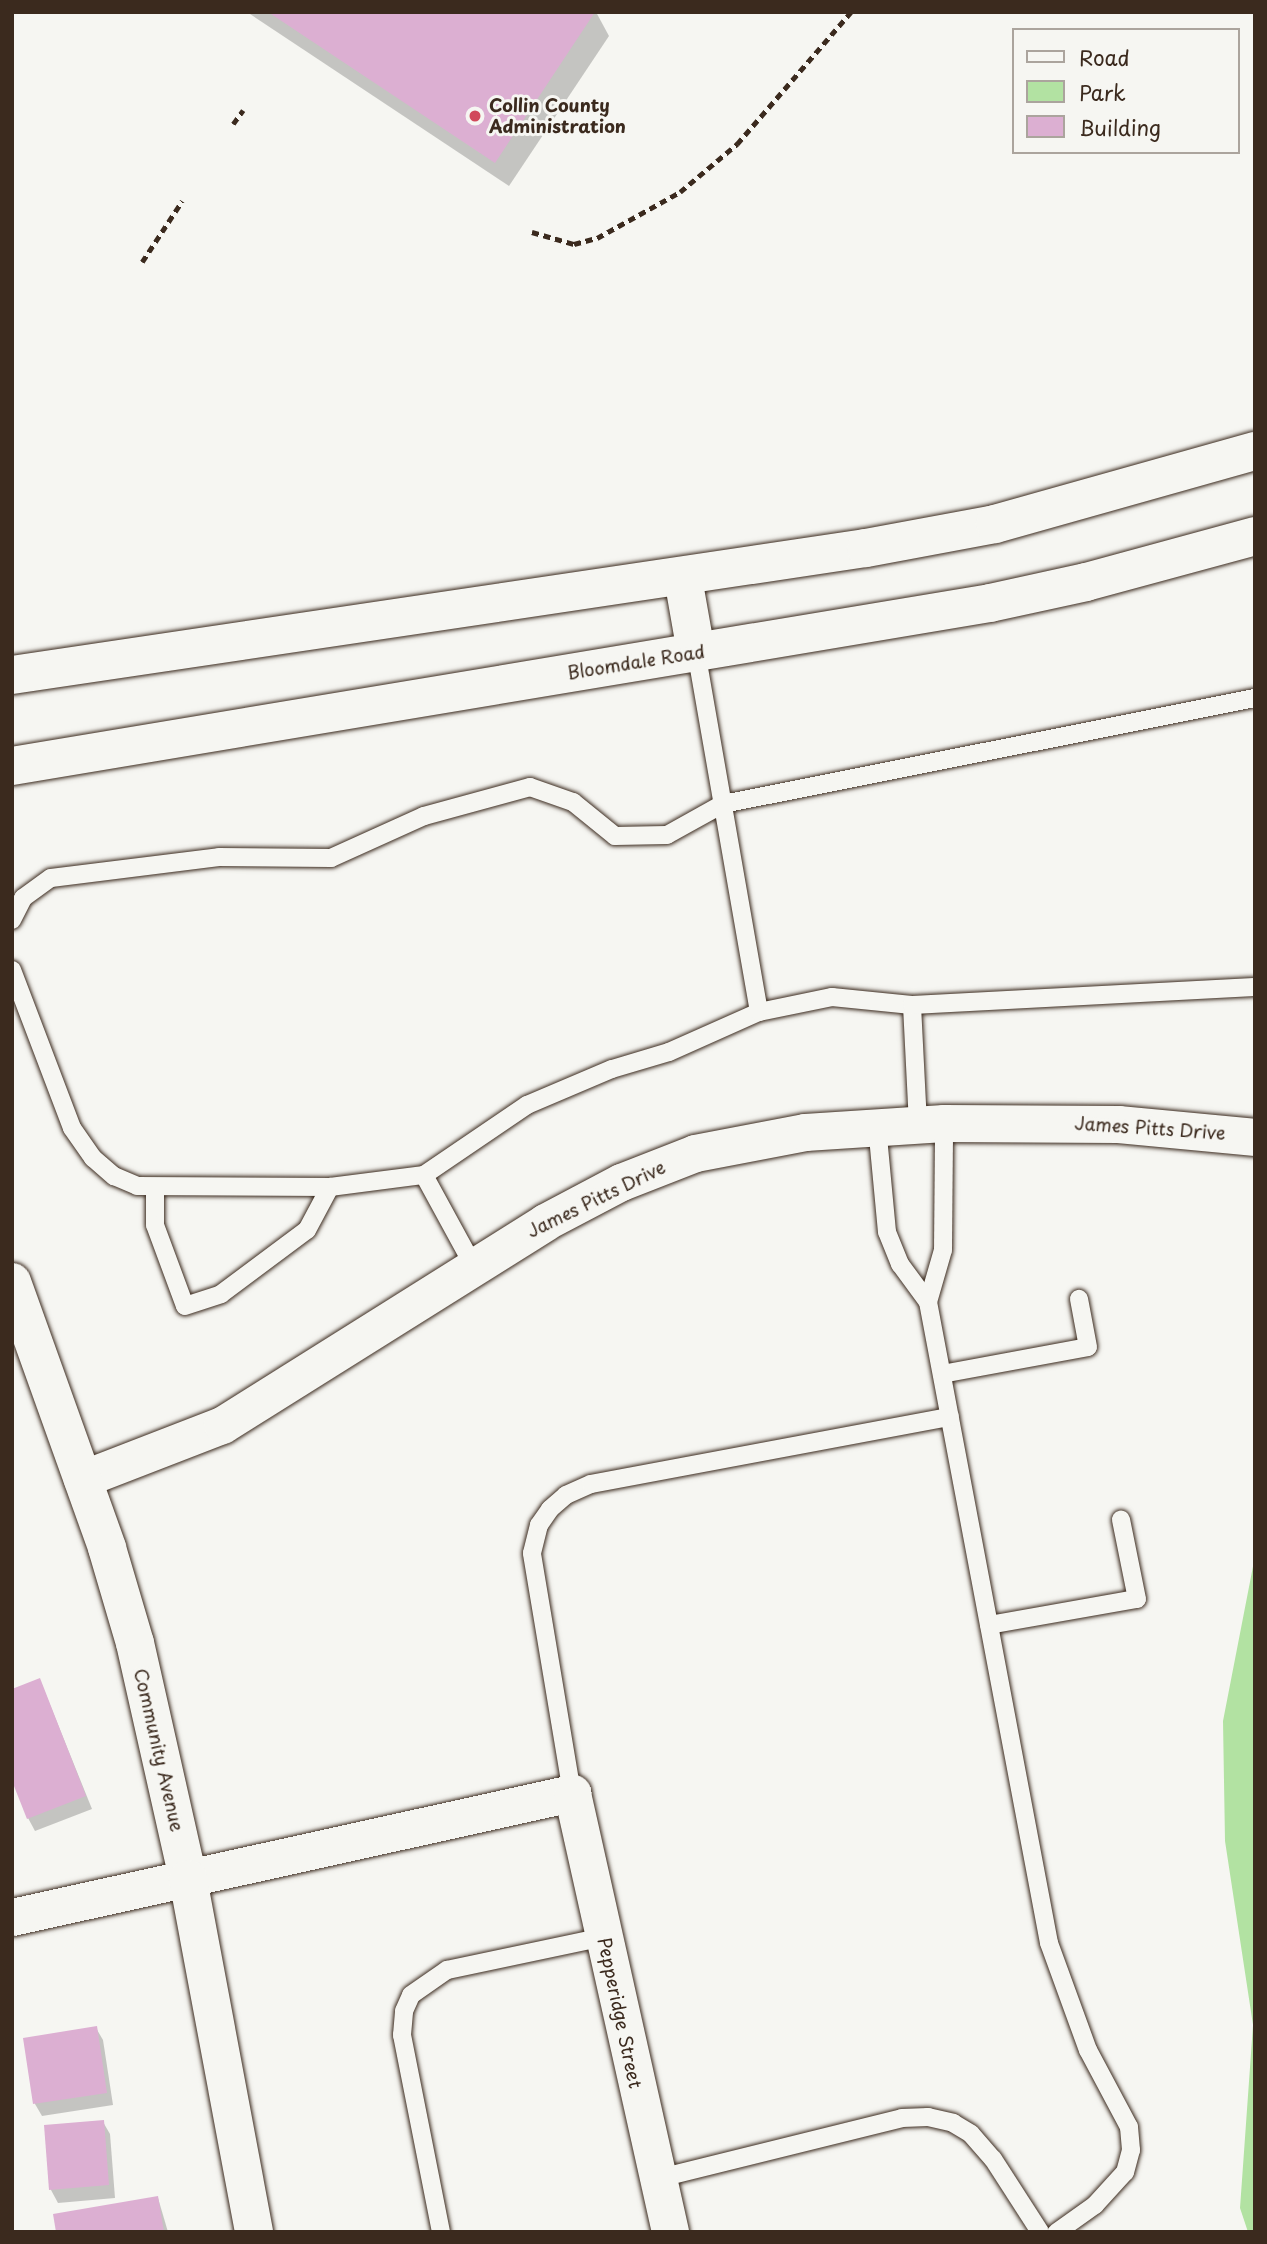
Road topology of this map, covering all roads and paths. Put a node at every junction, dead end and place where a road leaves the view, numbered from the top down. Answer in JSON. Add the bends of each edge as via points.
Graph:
{"nodes":[{"id":1,"x":851,"y":12,"type":"edge"},
{"id":2,"x":243,"y":110,"type":"dead end"},
{"id":3,"x":233,"y":124,"type":"dead end"},
{"id":4,"x":182,"y":201,"type":"dead end"},
{"id":5,"x":532,"y":232,"type":"dead end"},
{"id":6,"x":142,"y":262,"type":"dead end"},
{"id":7,"x":1255,"y":451,"type":"edge"},
{"id":8,"x":1255,"y":536,"type":"edge"},
{"id":9,"x":683,"y":578,"type":"junction"},
{"id":10,"x":696,"y":652,"type":"junction"},
{"id":11,"x":12,"y":675,"type":"edge"},
{"id":12,"x":1255,"y":698,"type":"edge"},
{"id":13,"x":12,"y":766,"type":"edge"},
{"id":14,"x":723,"y":804,"type":"junction"},
{"id":15,"x":12,"y":920,"type":"edge"},
{"id":16,"x":12,"y":970,"type":"edge"},
{"id":17,"x":1255,"y":987,"type":"edge"},
{"id":18,"x":912,"y":1005,"type":"junction"},
{"id":19,"x":759,"y":1012,"type":"junction"},
{"id":20,"x":931,"y":1124,"type":"junction"},
{"id":21,"x":877,"y":1126,"type":"junction"},
{"id":22,"x":1255,"y":1136,"type":"edge"},
{"id":23,"x":424,"y":1175,"type":"junction"},
{"id":24,"x":155,"y":1187,"type":"junction"},
{"id":25,"x":330,"y":1187,"type":"junction"},
{"id":26,"x":473,"y":1265,"type":"junction"},
{"id":27,"x":12,"y":1282,"type":"edge"},
{"id":28,"x":1079,"y":1299,"type":"dead end"},
{"id":29,"x":928,"y":1302,"type":"junction"},
{"id":30,"x":942,"y":1374,"type":"junction"},
{"id":31,"x":950,"y":1417,"type":"junction"},
{"id":32,"x":82,"y":1479,"type":"junction"},
{"id":33,"x":1121,"y":1520,"type":"dead end"},
{"id":34,"x":989,"y":1625,"type":"junction"},
{"id":35,"x":572,"y":1793,"type":"junction"},
{"id":36,"x":188,"y":1879,"type":"junction"},
{"id":37,"x":12,"y":1917,"type":"edge"},
{"id":38,"x":603,"y":1937,"type":"junction"},
{"id":39,"x":656,"y":2179,"type":"junction"},
{"id":40,"x":254,"y":2232,"type":"edge"},
{"id":41,"x":441,"y":2232,"type":"edge"},
{"id":42,"x":670,"y":2232,"type":"edge"},
{"id":43,"x":1040,"y":2232,"type":"edge"},
{"id":44,"x":1057,"y":2232,"type":"edge"}],
"edges":[{"from":1,"to":5,"type":"path","via":[[737,144],[680,192],[597,238],[574,244]]},
{"from":2,"to":3,"type":"path"},
{"from":4,"to":6,"type":"path"},
{"from":7,"to":9,"type":"street","via":[[995,524]]},
{"from":8,"to":10,"type":"street","name":"Bloomdale Road","via":[[990,603]]},
{"from":9,"to":10,"type":"street"},
{"from":9,"to":11,"type":"street"},
{"from":10,"to":13,"type":"street","name":"Bloomdale Road"},
{"from":10,"to":14,"type":"lane"},
{"from":12,"to":14,"type":"lane"},
{"from":14,"to":15,"type":"lane","via":[[667,835],[615,836],[573,802],[530,787],[424,816],[331,858],[219,857],[51,878],[23,898]]},
{"from":14,"to":19,"type":"lane"},
{"from":16,"to":24,"type":"lane","via":[[72,1128],[93,1158],[114,1176],[137,1186]]},
{"from":17,"to":18,"type":"lane"},
{"from":18,"to":19,"type":"lane","via":[[831,997]]},
{"from":18,"to":20,"type":"lane"},
{"from":19,"to":23,"type":"lane","via":[[669,1052],[612,1069],[527,1105]]},
{"from":20,"to":21,"type":"street","name":"James Pitts Drive"},
{"from":20,"to":22,"type":"street","name":"James Pitts Drive","via":[[1118,1124]]},
{"from":20,"to":29,"type":"lane","via":[[943,1250]]},
{"from":21,"to":26,"type":"street","name":"James Pitts Drive","via":[[769,1137],[657,1166],[569,1209]]},
{"from":21,"to":29,"type":"lane","via":[[887,1232],[900,1264]]},
{"from":23,"to":25,"type":"lane"},
{"from":23,"to":26,"type":"lane"},
{"from":24,"to":25,"type":"lane"},
{"from":24,"to":25,"type":"lane","via":[[155,1225],[184,1306],[221,1294],[307,1230]]},
{"from":26,"to":32,"type":"street","name":"James Pitts Drive","via":[[222,1425]]},
{"from":27,"to":32,"type":"street","name":"Community Avenue"},
{"from":28,"to":30,"type":"lane","via":[[1088,1346]]},
{"from":29,"to":30,"type":"lane"},
{"from":30,"to":31,"type":"lane"},
{"from":31,"to":34,"type":"lane"},
{"from":31,"to":35,"type":"lane","via":[[591,1484],[566,1495],[550,1509],[539,1525],[532,1553]]},
{"from":32,"to":36,"type":"street","name":"Community Avenue","via":[[132,1632]]},
{"from":33,"to":34,"type":"lane","via":[[1137,1599]]},
{"from":34,"to":44,"type":"lane","via":[[1049,1943],[1088,2050],[1129,2127],[1131,2150],[1125,2172],[1095,2205]]},
{"from":35,"to":36,"type":"street"},
{"from":35,"to":38,"type":"street","name":"Pepperidge Street"},
{"from":36,"to":37,"type":"street"},
{"from":36,"to":40,"type":"street","name":"Community Avenue"},
{"from":38,"to":39,"type":"street","name":"Pepperidge Street"},
{"from":38,"to":41,"type":"lane","via":[[447,1970],[411,1995],[402,2035]]},
{"from":39,"to":42,"type":"street","name":"Pepperidge Street"},
{"from":39,"to":43,"type":"lane","via":[[902,2118],[928,2117],[953,2123],[971,2134],[993,2159]]}]}
